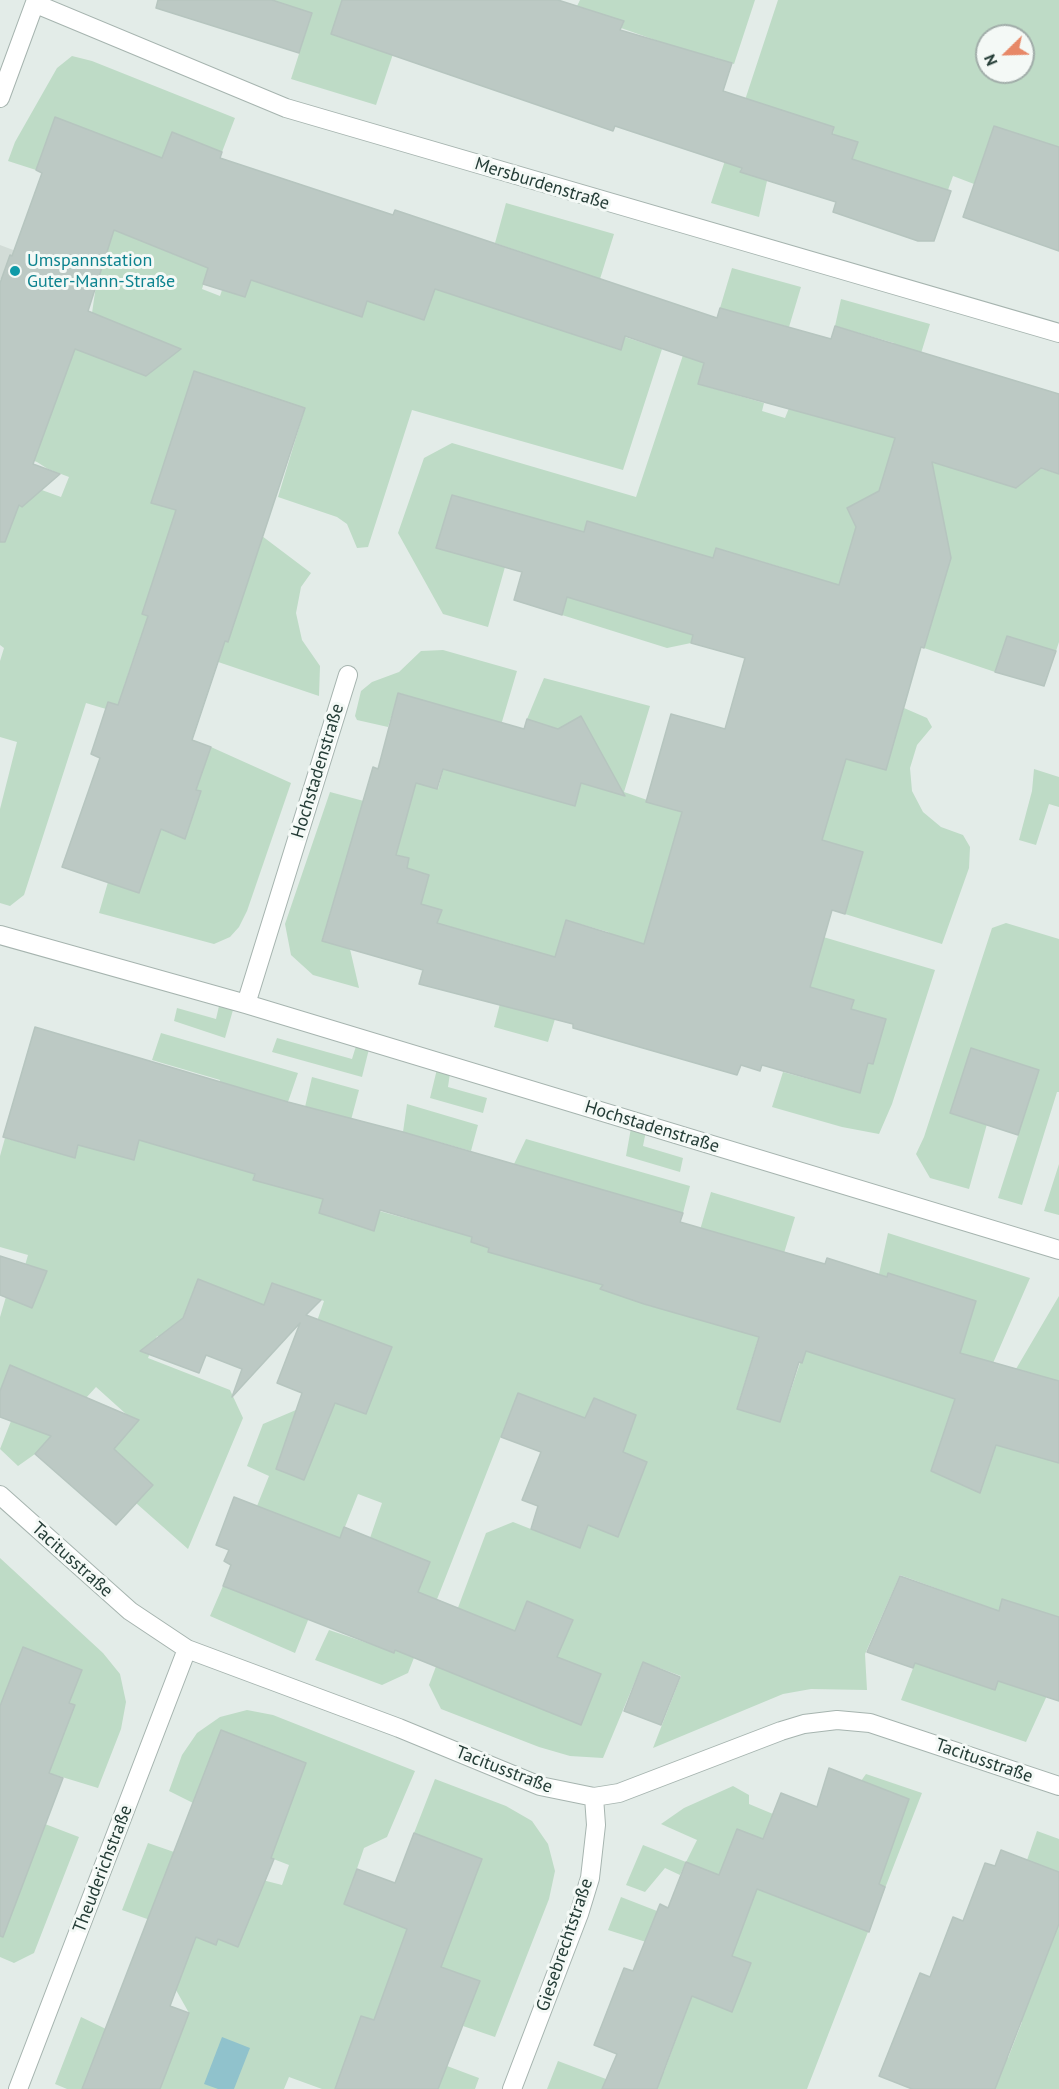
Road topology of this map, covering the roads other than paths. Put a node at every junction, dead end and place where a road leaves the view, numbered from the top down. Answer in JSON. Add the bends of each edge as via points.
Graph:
{"nodes":[{"id":1,"x":36,"y":2,"type":"edge"},
{"id":2,"x":0,"y":98,"type":"edge"},
{"id":3,"x":1059,"y":333,"type":"edge"},
{"id":4,"x":348,"y":675,"type":"dead end"},
{"id":5,"x":0,"y":934,"type":"edge"},
{"id":6,"x":246,"y":1004,"type":"junction"},
{"id":7,"x":1059,"y":1250,"type":"edge"},
{"id":8,"x":0,"y":1495,"type":"edge"},
{"id":9,"x":187,"y":1649,"type":"junction"},
{"id":10,"x":1059,"y":1786,"type":"edge"},
{"id":11,"x":594,"y":1797,"type":"junction"},
{"id":12,"x":18,"y":2089,"type":"edge"},
{"id":13,"x":512,"y":2089,"type":"edge"}],
"edges":[{"from":1,"to":2,"type":"street"},
{"from":1,"to":3,"type":"street","name":"Mersburdenstraße","via":[[286,108]]},
{"from":4,"to":6,"type":"street","name":"Hochstadenstraße"},
{"from":5,"to":6,"type":"street","name":"Hochstadenstraße"},
{"from":6,"to":7,"type":"street","name":"Hochstadenstraße"},
{"from":8,"to":9,"type":"street","name":"Tacitusstraße","via":[[130,1611]]},
{"from":9,"to":11,"type":"street","name":"Tacitusstraße","via":[[399,1728],[540,1786]]},
{"from":9,"to":12,"type":"street","name":"Theuderichstraße"},
{"from":10,"to":11,"type":"street","name":"Tacitusstraße","via":[[870,1723],[837,1720],[781,1731],[649,1784]]},
{"from":11,"to":13,"type":"street","name":"Giesebrechtstraße","via":[[596,1825],[590,1878]]}]}
